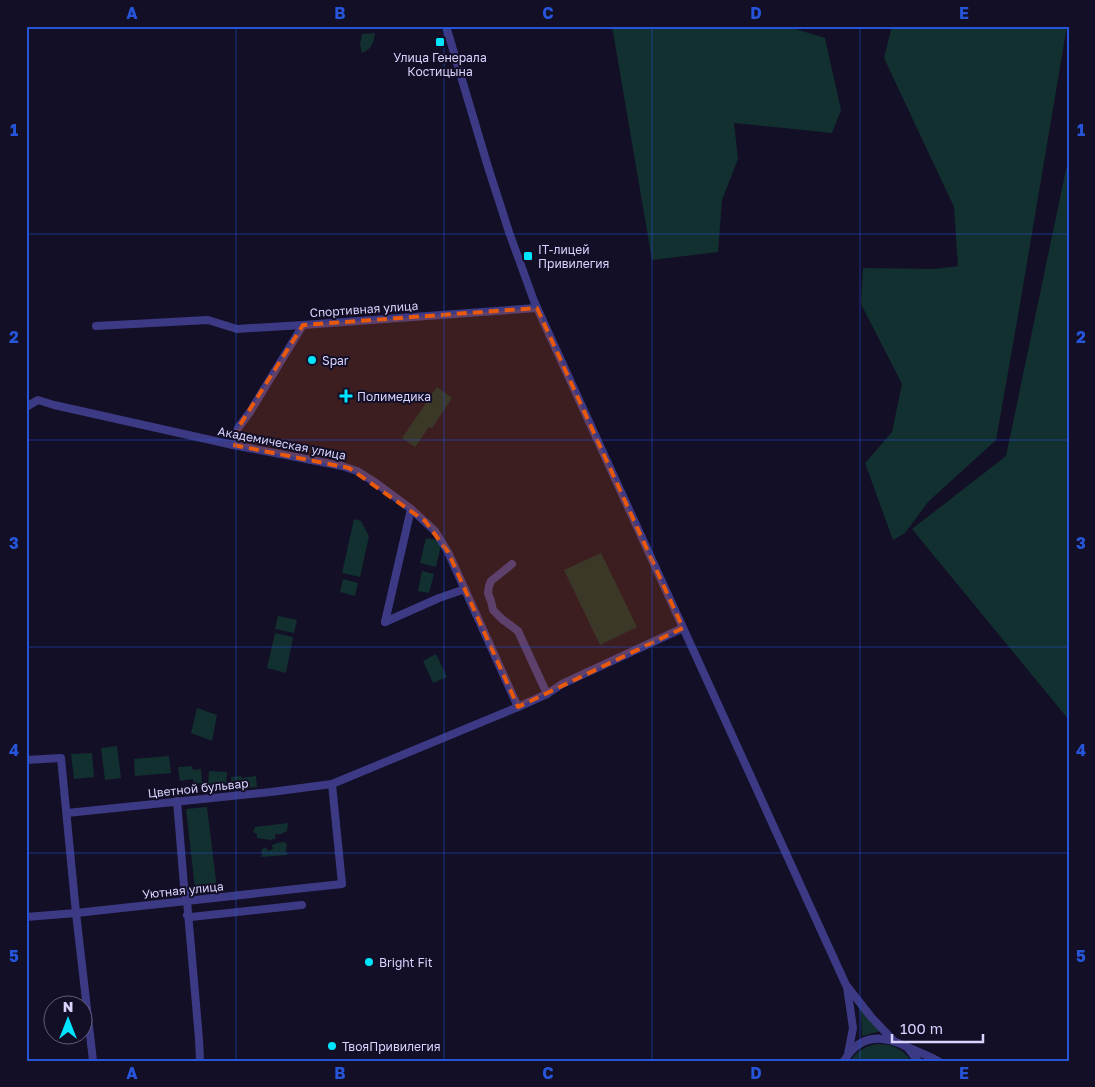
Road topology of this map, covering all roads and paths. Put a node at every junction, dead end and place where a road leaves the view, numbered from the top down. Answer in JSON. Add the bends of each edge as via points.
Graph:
{"nodes":[{"id":1,"x":446,"y":26,"type":"edge"},
{"id":2,"x":537,"y":308,"type":"junction"},
{"id":3,"x":303,"y":325,"type":"junction"},
{"id":4,"x":96,"y":326,"type":"dead end"},
{"id":5,"x":26,"y":408,"type":"edge"},
{"id":6,"x":233,"y":445,"type":"junction"},
{"id":7,"x":411,"y":508,"type":"junction"},
{"id":8,"x":512,"y":564,"type":"dead end"},
{"id":9,"x":466,"y":589,"type":"junction"},
{"id":10,"x":683,"y":628,"type":"junction"},
{"id":11,"x":547,"y":694,"type":"junction"},
{"id":12,"x":518,"y":707,"type":"junction"},
{"id":13,"x":26,"y":760,"type":"edge"},
{"id":14,"x":332,"y":784,"type":"junction"},
{"id":15,"x":177,"y":801,"type":"junction"},
{"id":16,"x":67,"y":813,"type":"junction"},
{"id":17,"x":187,"y":901,"type":"junction"},
{"id":18,"x":302,"y":904,"type":"dead end"},
{"id":19,"x":76,"y":913,"type":"junction"},
{"id":20,"x":187,"y":915,"type":"junction"},
{"id":21,"x":26,"y":917,"type":"edge"},
{"id":22,"x":846,"y":985,"type":"junction"},
{"id":23,"x":893,"y":1040,"type":"junction"},
{"id":24,"x":905,"y":1045,"type":"junction"},
{"id":25,"x":846,"y":1057,"type":"edge"},
{"id":26,"x":93,"y":1061,"type":"edge"},
{"id":27,"x":200,"y":1061,"type":"edge"},
{"id":28,"x":918,"y":1061,"type":"edge"},
{"id":29,"x":938,"y":1061,"type":"edge"}],
"edges":[{"from":1,"to":2,"type":"street"},
{"from":2,"to":3,"type":"street","name":"Спортивная улица"},
{"from":2,"to":10,"type":"street"},
{"from":3,"to":4,"type":"street","via":[[238,329],[208,320]]},
{"from":3,"to":6,"type":"street","name":"Спортивная улица","via":[[238,428]]},
{"from":5,"to":6,"type":"street","name":"Академическая улица","via":[[38,400]]},
{"from":6,"to":7,"type":"street","name":"Академическая улица","via":[[349,468]]},
{"from":7,"to":9,"type":"street","name":"Академическая улица","via":[[435,531]]},
{"from":7,"to":9,"type":"street","via":[[385,622]]},
{"from":8,"to":11,"type":"street","via":[[491,581],[488,593],[493,610],[518,631]]},
{"from":9,"to":12,"type":"street","name":"Академическая улица"},
{"from":10,"to":11,"type":"street","name":"Цветной бульвар"},
{"from":10,"to":22,"type":"street"},
{"from":11,"to":12,"type":"street","name":"Цветной бульвар"},
{"from":12,"to":14,"type":"street","name":"Цветной бульвар"},
{"from":13,"to":16,"type":"street","via":[[61,758]]},
{"from":14,"to":15,"type":"street","name":"Цветной бульвар"},
{"from":14,"to":17,"type":"street","name":"Уютная улица","via":[[342,884]]},
{"from":15,"to":16,"type":"street","name":"Цветной бульвар"},
{"from":15,"to":17,"type":"street"},
{"from":16,"to":19,"type":"street"},
{"from":17,"to":19,"type":"street","name":"Уютная улица"},
{"from":17,"to":20,"type":"street"},
{"from":18,"to":20,"type":"street"},
{"from":19,"to":21,"type":"street","name":"Уютная улица"},
{"from":19,"to":26,"type":"street"},
{"from":20,"to":27,"type":"street"},
{"from":22,"to":23,"type":"street"},
{"from":22,"to":25,"type":"street","via":[[853,1028]]},
{"from":23,"to":24,"type":"street"},
{"from":23,"to":25,"type":"street","via":[[869,1040],[858,1045]]},
{"from":24,"to":28,"type":"street"},
{"from":24,"to":29,"type":"street"}]}
